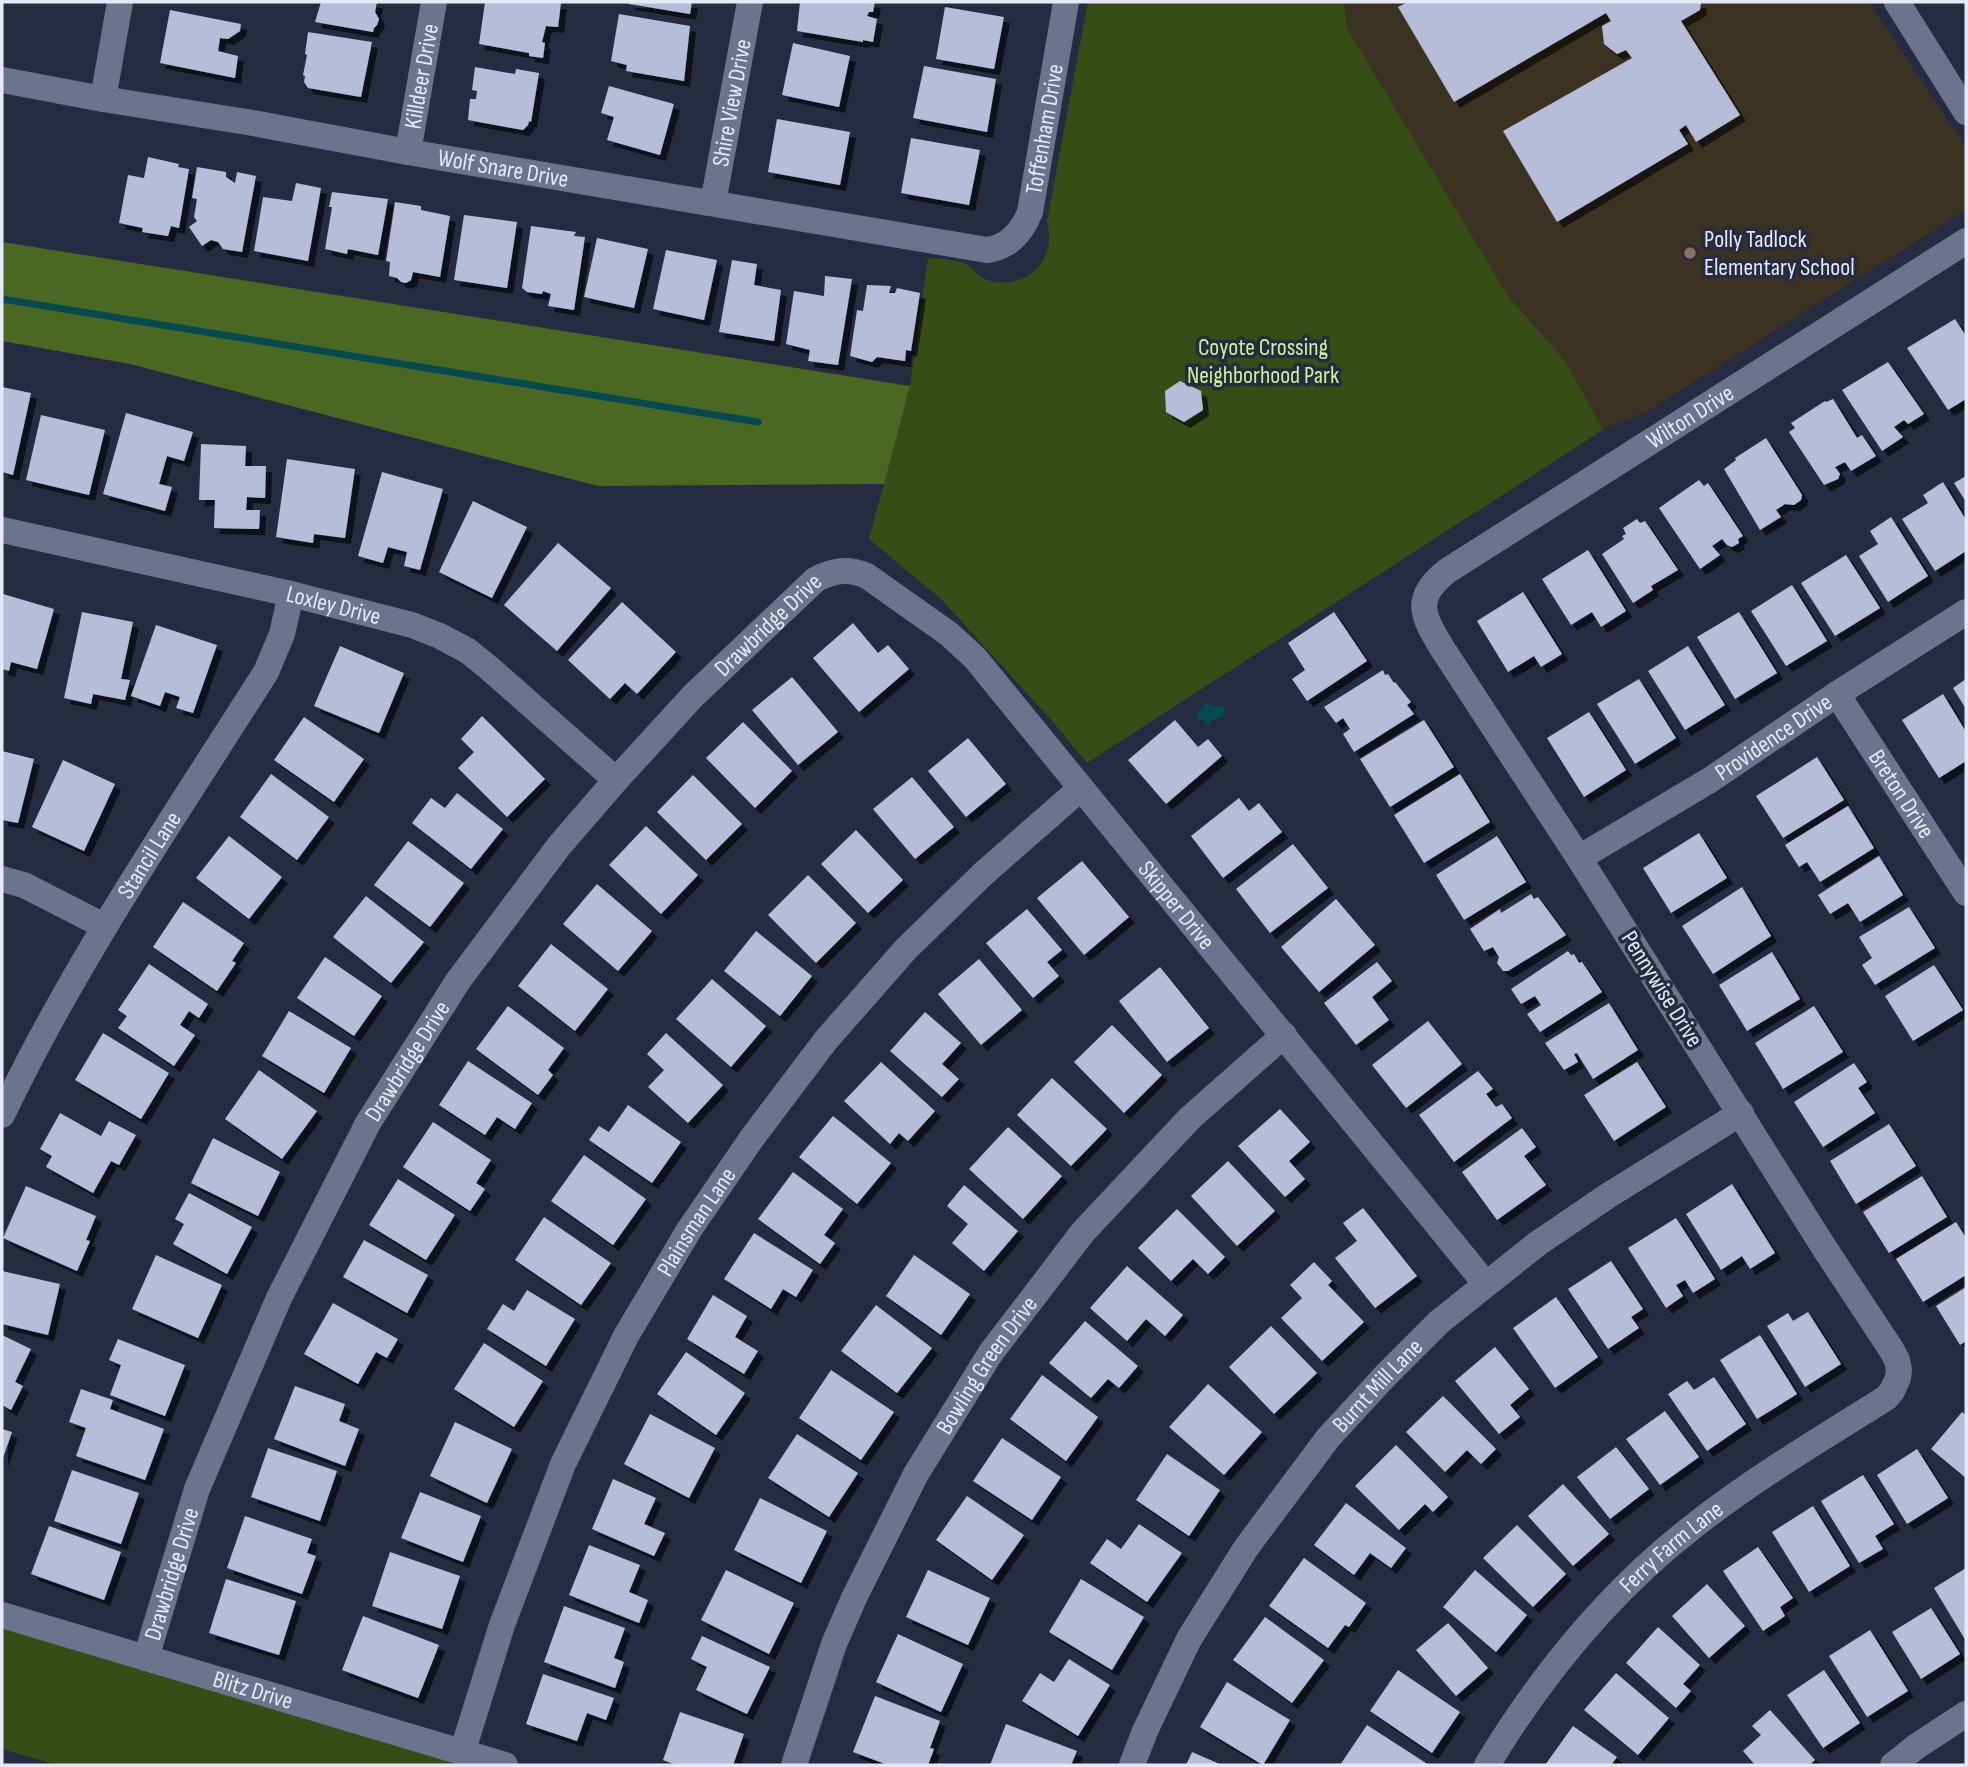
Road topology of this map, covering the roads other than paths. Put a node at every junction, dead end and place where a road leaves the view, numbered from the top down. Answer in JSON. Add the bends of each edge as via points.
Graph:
{"nodes":[{"id":1,"x":120,"y":2,"type":"edge"},
{"id":2,"x":434,"y":2,"type":"edge"},
{"id":3,"x":750,"y":2,"type":"edge"},
{"id":4,"x":1066,"y":2,"type":"edge"},
{"id":5,"x":1897,"y":2,"type":"edge"},
{"id":6,"x":2,"y":80,"type":"edge"},
{"id":7,"x":103,"y":99,"type":"junction"},
{"id":8,"x":1966,"y":112,"type":"edge"},
{"id":9,"x":408,"y":152,"type":"junction"},
{"id":10,"x":713,"y":203,"type":"junction"},
{"id":11,"x":1966,"y":241,"type":"edge"},
{"id":12,"x":1004,"y":245,"type":"joint"},
{"id":13,"x":2,"y":530,"type":"edge"},
{"id":14,"x":834,"y":571,"type":"joint"},
{"id":15,"x":291,"y":594,"type":"junction"},
{"id":16,"x":1424,"y":601,"type":"joint"},
{"id":17,"x":1966,"y":612,"type":"edge"},
{"id":18,"x":1837,"y":694,"type":"junction"},
{"id":19,"x":616,"y":780,"type":"junction"},
{"id":20,"x":1080,"y":789,"type":"junction"},
{"id":21,"x":1579,"y":858,"type":"junction"},
{"id":22,"x":2,"y":879,"type":"edge"},
{"id":23,"x":1966,"y":892,"type":"edge"},
{"id":24,"x":104,"y":926,"type":"junction"},
{"id":25,"x":1284,"y":1035,"type":"junction"},
{"id":26,"x":1741,"y":1113,"type":"junction"},
{"id":27,"x":2,"y":1115,"type":"edge"},
{"id":28,"x":1485,"y":1283,"type":"junction"},
{"id":29,"x":1899,"y":1378,"type":"joint"},
{"id":30,"x":2,"y":1615,"type":"edge"},
{"id":31,"x":146,"y":1658,"type":"junction"},
{"id":32,"x":1966,"y":1714,"type":"edge"},
{"id":33,"x":462,"y":1753,"type":"junction"},
{"id":34,"x":505,"y":1765,"type":"edge"},
{"id":35,"x":794,"y":1765,"type":"edge"},
{"id":36,"x":1132,"y":1765,"type":"edge"},
{"id":37,"x":1487,"y":1765,"type":"edge"},
{"id":38,"x":1893,"y":1765,"type":"edge"}],
"edges":[{"from":1,"to":7,"type":"street"},
{"from":2,"to":9,"type":"street","name":"Killdeer Drive"},
{"from":3,"to":10,"type":"street","name":"Shire View Drive"},
{"from":4,"to":12,"type":"street","name":"Toffenham Drive","via":[[1030,212],[1023,228]]},
{"from":5,"to":8,"type":"street"},
{"from":6,"to":7,"type":"street","name":"Wolf Snare Drive"},
{"from":7,"to":9,"type":"street","name":"Wolf Snare Drive"},
{"from":9,"to":10,"type":"street","name":"Wolf Snare Drive"},
{"from":10,"to":12,"type":"street","name":"Wolf Snare Drive","via":[[987,250]]},
{"from":11,"to":16,"type":"street","name":"Wilton Drive","via":[[1447,571]]},
{"from":13,"to":15,"type":"street","name":"Loxley Drive"},
{"from":14,"to":19,"type":"street","name":"Drawbridge Drive","via":[[815,580],[748,642]]},
{"from":14,"to":20,"type":"street","name":"Skipper Drive","via":[[867,576],[949,634],[975,658]]},
{"from":15,"to":19,"type":"street","name":"Loxley Drive","via":[[412,625],[468,651]]},
{"from":15,"to":24,"type":"street","name":"Stancil Lane","via":[[267,672]]},
{"from":16,"to":21,"type":"street","name":"Pennywise Drive","via":[[1430,630]]},
{"from":17,"to":18,"type":"street","name":"Providence Drive"},
{"from":18,"to":21,"type":"street","name":"Providence Drive","via":[[1710,780]]},
{"from":18,"to":23,"type":"street","name":"Breton Drive"},
{"from":19,"to":31,"type":"street","name":"Drawbridge Drive","via":[[494,930],[368,1123],[279,1298],[197,1489]]},
{"from":20,"to":25,"type":"street","name":"Skipper Drive"},
{"from":20,"to":33,"type":"street","name":"Plainsman Lane","via":[[983,874],[888,969],[826,1040],[689,1230],[626,1336],[564,1464],[502,1625]]},
{"from":21,"to":26,"type":"street","name":"Pennywise Drive"},
{"from":22,"to":24,"type":"street","via":[[24,885]]},
{"from":24,"to":27,"type":"street","name":"Stancil Lane"},
{"from":25,"to":28,"type":"street","name":"Skipper Drive"},
{"from":25,"to":35,"type":"street","name":"Bowling Green Drive","via":[[1190,1118],[1083,1232],[990,1354],[916,1474],[854,1598]]},
{"from":26,"to":28,"type":"street","name":"Burnt Mill Lane","via":[[1609,1195]]},
{"from":26,"to":29,"type":"street","name":"Pennywise Drive","via":[[1891,1349]]},
{"from":28,"to":36,"type":"street","name":"Burnt Mill Lane","via":[[1439,1322],[1328,1438],[1246,1548],[1189,1639]]},
{"from":29,"to":37,"type":"street","name":"Ferry Farm Lane","via":[[1886,1398],[1742,1490],[1636,1576],[1568,1650]]},
{"from":30,"to":31,"type":"street","name":"Blitz Drive"},
{"from":31,"to":33,"type":"street","name":"Blitz Drive"},
{"from":32,"to":38,"type":"street"},
{"from":33,"to":34,"type":"street","name":"Blitz Drive"}]}
